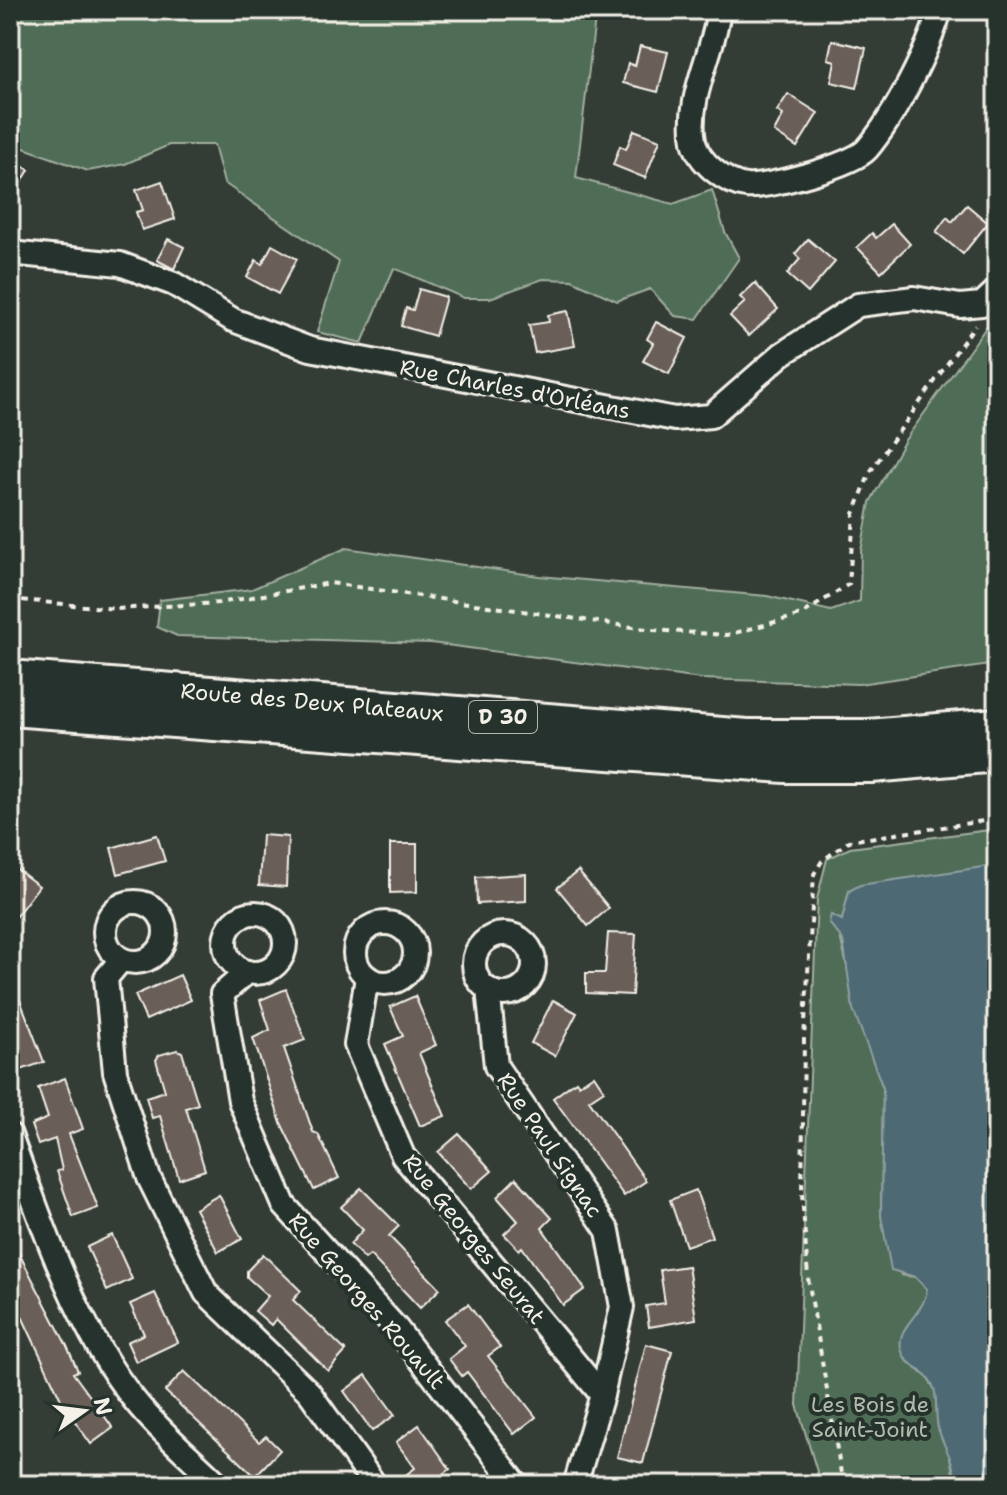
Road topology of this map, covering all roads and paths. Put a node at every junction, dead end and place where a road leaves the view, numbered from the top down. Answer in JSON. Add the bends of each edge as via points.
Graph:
{"nodes":[{"id":1,"x":719,"y":10,"type":"edge"},
{"id":2,"x":940,"y":10,"type":"edge"},
{"id":3,"x":10,"y":253,"type":"edge"},
{"id":4,"x":990,"y":297,"type":"edge"},
{"id":5,"x":10,"y":599,"type":"edge"},
{"id":6,"x":10,"y":678,"type":"edge"},
{"id":7,"x":10,"y":708,"type":"edge"},
{"id":8,"x":997,"y":726,"type":"edge"},
{"id":9,"x":997,"y":754,"type":"edge"},
{"id":10,"x":997,"y":819,"type":"edge"},
{"id":11,"x":121,"y":960,"type":"dead end"},
{"id":12,"x":247,"y":972,"type":"dead end"},
{"id":13,"x":367,"y":977,"type":"dead end"},
{"id":14,"x":488,"y":989,"type":"dead end"},
{"id":15,"x":10,"y":1135,"type":"edge"},
{"id":16,"x":602,"y":1395,"type":"junction"},
{"id":17,"x":219,"y":1485,"type":"edge"},
{"id":18,"x":375,"y":1485,"type":"edge"},
{"id":19,"x":517,"y":1485,"type":"edge"},
{"id":20,"x":575,"y":1485,"type":"edge"},
{"id":21,"x":843,"y":1485,"type":"edge"}],
"edges":[{"from":1,"to":2,"type":"street","via":[[696,104],[694,142],[712,171],[746,186],[834,169],[865,151],[929,48]]},
{"from":3,"to":4,"type":"street","name":"Rue Charles d'Orléans","via":[[120,264],[174,284],[233,320],[310,349],[675,419],[711,416],[782,354],[858,305],[914,298],[960,306]]},
{"from":4,"to":5,"type":"path","via":[[870,472],[854,514],[849,584],[801,615],[727,635],[668,631],[330,583],[219,603],[116,609]]},
{"from":6,"to":8,"type":"main road","name":"Route des Deux Plateaux","number":"D 30","via":[[747,737],[856,738]]},
{"from":7,"to":9,"type":"main road","name":"Route des Deux Plateaux","number":"D 30","via":[[785,765],[871,765]]},
{"from":10,"to":21,"type":"path","via":[[849,841],[814,874],[802,1194],[808,1278]]},
{"from":11,"to":18,"type":"street","via":[[106,978],[115,1072],[155,1191],[206,1293],[309,1392]]},
{"from":12,"to":19,"type":"street","name":"Rue Georges Rouault","via":[[222,994],[240,1101],[284,1205],[397,1329]]},
{"from":13,"to":16,"type":"street","name":"Rue Georges Seurat","via":[[356,1045],[403,1156]]},
{"from":14,"to":16,"type":"street","name":"Rue Paul Signac","via":[[496,1066],[608,1231],[622,1307]]},
{"from":15,"to":17,"type":"street","via":[[42,1224],[104,1358],[136,1403]]},
{"from":16,"to":20,"type":"street","name":"Rue Paul Signac"}]}
